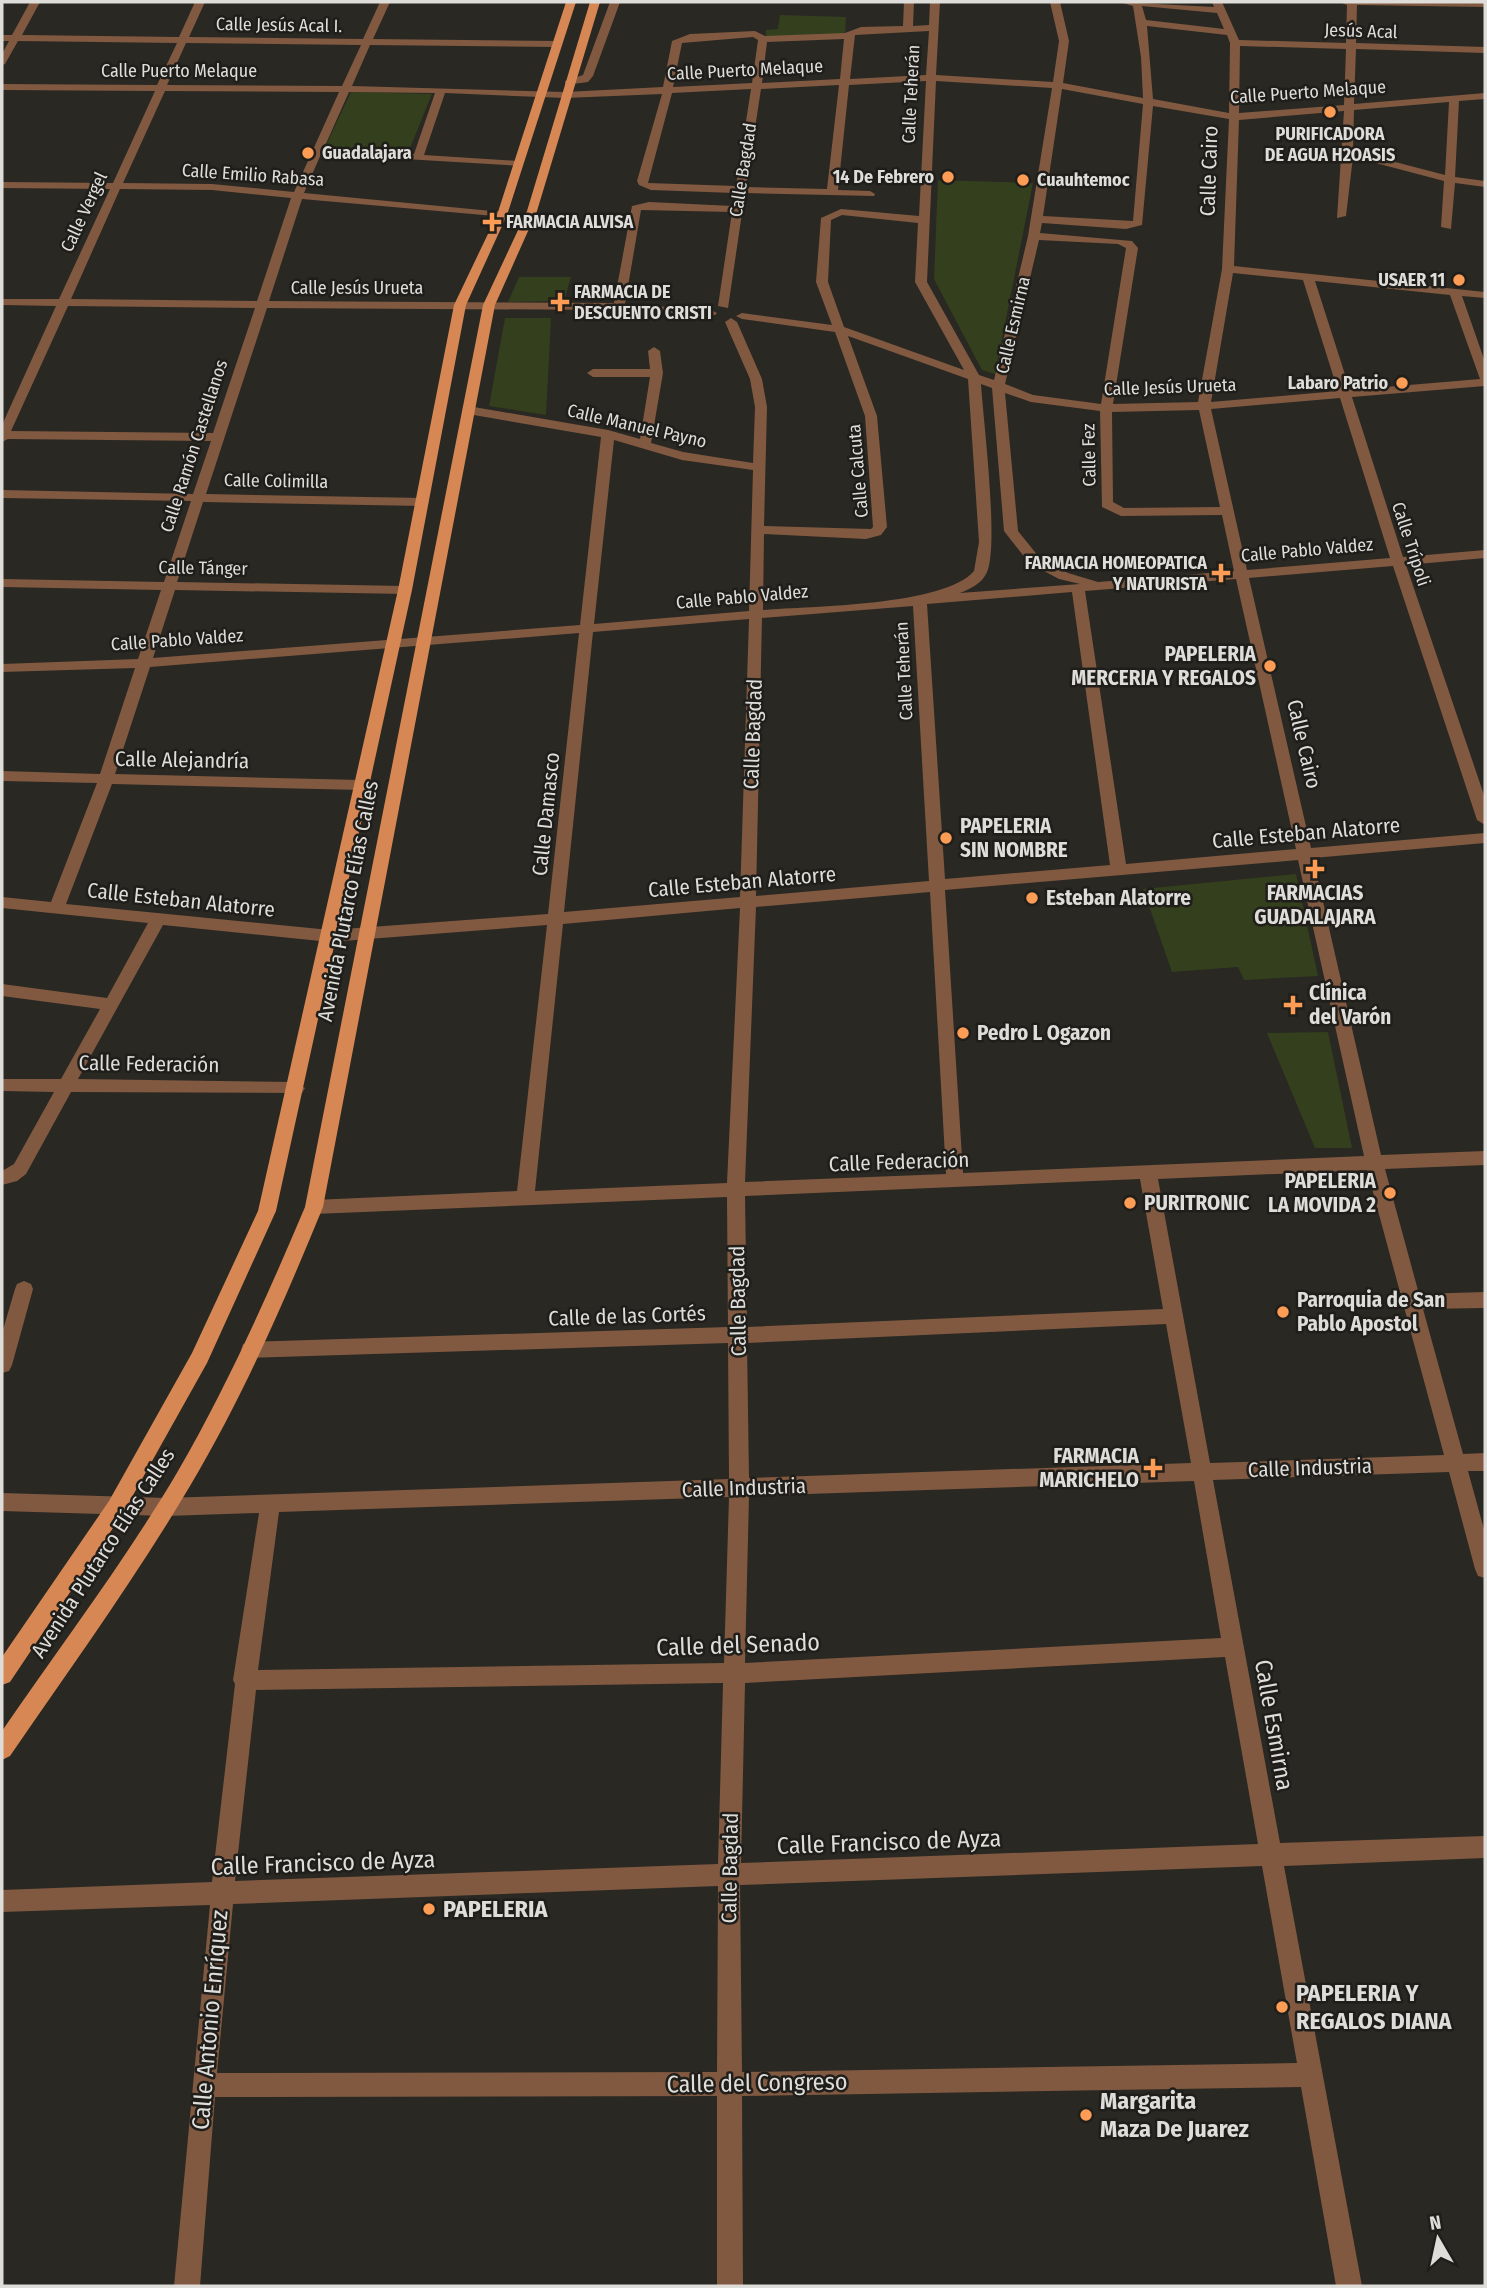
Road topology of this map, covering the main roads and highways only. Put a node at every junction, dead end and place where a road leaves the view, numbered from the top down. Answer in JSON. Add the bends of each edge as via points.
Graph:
{"nodes":[{"id":1,"x":571,"y":2,"type":"edge"},
{"id":2,"x":595,"y":2,"type":"edge"},
{"id":3,"x":2,"y":1675,"type":"edge"},
{"id":4,"x":2,"y":1749,"type":"edge"}],
"edges":[{"from":1,"to":3,"type":"main road","name":"Avenida Plutarco Elías Calles","via":[[502,215],[460,305],[405,590],[267,1211],[200,1357],[116,1507]]},
{"from":2,"to":4,"type":"main road","name":"Avenida Plutarco Elías Calles","via":[[532,211],[489,305],[314,1207],[250,1350],[166,1507]]}]}
